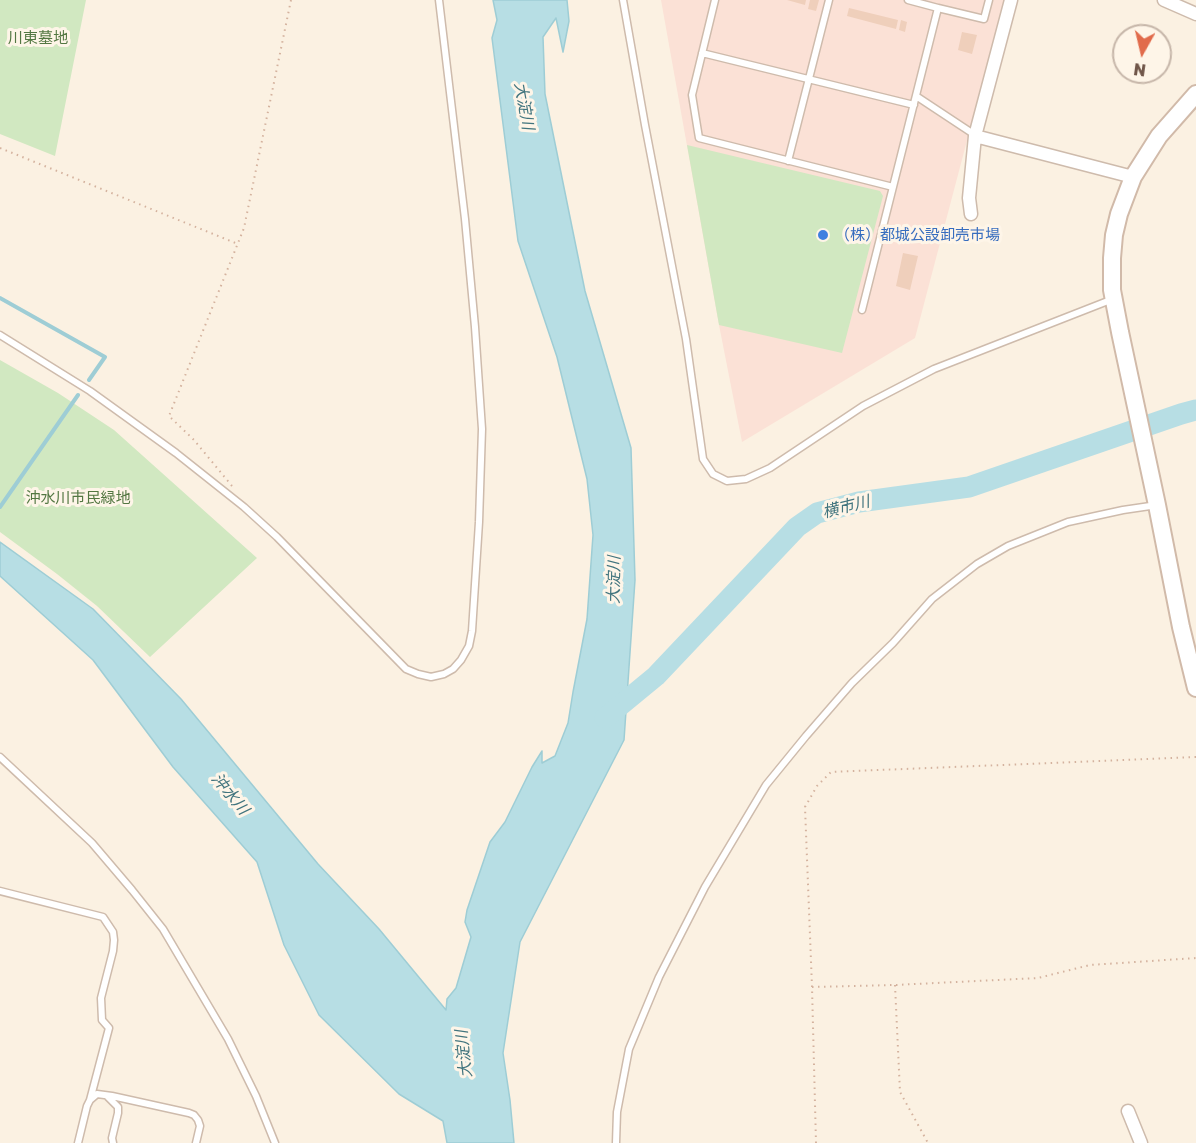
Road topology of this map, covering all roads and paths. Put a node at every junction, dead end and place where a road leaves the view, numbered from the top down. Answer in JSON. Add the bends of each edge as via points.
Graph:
{"nodes":[{"id":1,"x":291,"y":0,"type":"edge"},
{"id":2,"x":439,"y":0,"type":"edge"},
{"id":3,"x":623,"y":0,"type":"edge"},
{"id":4,"x":716,"y":0,"type":"edge"},
{"id":5,"x":829,"y":0,"type":"edge"},
{"id":6,"x":908,"y":0,"type":"edge"},
{"id":7,"x":989,"y":0,"type":"edge"},
{"id":8,"x":1011,"y":0,"type":"edge"},
{"id":9,"x":1164,"y":0,"type":"edge"},
{"id":10,"x":938,"y":8,"type":"junction"},
{"id":11,"x":1196,"y":14,"type":"edge"},
{"id":12,"x":702,"y":53,"type":"junction"},
{"id":13,"x":809,"y":79,"type":"junction"},
{"id":14,"x":1196,"y":94,"type":"edge"},
{"id":15,"x":916,"y":96,"type":"junction"},
{"id":16,"x":914,"y":105,"type":"junction"},
{"id":17,"x":975,"y":136,"type":"junction"},
{"id":18,"x":0,"y":148,"type":"edge"},
{"id":19,"x":788,"y":160,"type":"junction"},
{"id":20,"x":1133,"y":177,"type":"junction"},
{"id":21,"x":893,"y":187,"type":"junction"},
{"id":22,"x":971,"y":214,"type":"dead end"},
{"id":23,"x":238,"y":244,"type":"junction"},
{"id":24,"x":1114,"y":299,"type":"junction"},
{"id":25,"x":862,"y":310,"type":"dead end"},
{"id":26,"x":0,"y":335,"type":"edge"},
{"id":27,"x":233,"y":487,"type":"dead end"},
{"id":28,"x":1156,"y":500,"type":"junction"},
{"id":29,"x":1196,"y":688,"type":"edge"},
{"id":30,"x":0,"y":757,"type":"edge"},
{"id":31,"x":1196,"y":758,"type":"edge"},
{"id":32,"x":0,"y":891,"type":"edge"},
{"id":33,"x":1196,"y":958,"type":"edge"},
{"id":34,"x":895,"y":985,"type":"junction"},
{"id":35,"x":812,"y":987,"type":"junction"},
{"id":36,"x":107,"y":1095,"type":"junction"},
{"id":37,"x":90,"y":1100,"type":"junction"},
{"id":38,"x":1128,"y":1111,"type":"dead end"},
{"id":39,"x":78,"y":1143,"type":"edge"},
{"id":40,"x":113,"y":1143,"type":"edge"},
{"id":41,"x":196,"y":1143,"type":"edge"},
{"id":42,"x":275,"y":1143,"type":"edge"},
{"id":43,"x":616,"y":1143,"type":"edge"},
{"id":44,"x":816,"y":1143,"type":"edge"},
{"id":45,"x":927,"y":1143,"type":"edge"},
{"id":46,"x":1141,"y":1143,"type":"edge"}],
"edges":[{"from":1,"to":23,"type":"path"},
{"from":2,"to":26,"type":"lane","via":[[465,219],[482,429],[472,632],[461,660],[453,669],[431,677],[406,669],[244,507],[99,398]]},
{"from":3,"to":24,"type":"lane","via":[[686,339],[703,459],[713,474],[727,481],[746,479],[770,468],[863,406],[934,369]]},
{"from":4,"to":12,"type":"lane"},
{"from":5,"to":13,"type":"lane"},
{"from":6,"to":10,"type":"lane"},
{"from":7,"to":10,"type":"lane","via":[[984,19]]},
{"from":8,"to":17,"type":"street"},
{"from":9,"to":11,"type":"street"},
{"from":10,"to":15,"type":"lane"},
{"from":12,"to":13,"type":"lane"},
{"from":12,"to":19,"type":"lane","via":[[692,95],[699,138]]},
{"from":13,"to":16,"type":"lane"},
{"from":13,"to":19,"type":"lane"},
{"from":14,"to":20,"type":"street","via":[[1159,136]]},
{"from":15,"to":16,"type":"lane"},
{"from":15,"to":17,"type":"lane"},
{"from":16,"to":21,"type":"lane"},
{"from":17,"to":20,"type":"street"},
{"from":17,"to":22,"type":"street"},
{"from":18,"to":23,"type":"path"},
{"from":19,"to":21,"type":"lane"},
{"from":20,"to":24,"type":"street","via":[[1114,235]]},
{"from":21,"to":25,"type":"lane"},
{"from":23,"to":27,"type":"path","via":[[169,416]]},
{"from":24,"to":28,"type":"street"},
{"from":28,"to":29,"type":"street"},
{"from":28,"to":43,"type":"lane","via":[[1068,522],[1008,546],[977,564],[932,599],[806,736],[766,785],[705,887],[659,977],[629,1050],[617,1112]]},
{"from":30,"to":42,"type":"lane","via":[[92,843],[163,929],[228,1039]]},
{"from":31,"to":35,"type":"path","via":[[831,772],[805,807]]},
{"from":32,"to":37,"type":"lane","via":[[103,917],[113,932],[113,951],[101,998],[102,1020],[109,1029]]},
{"from":33,"to":34,"type":"path","via":[[1089,965],[1038,978]]},
{"from":34,"to":35,"type":"path"},
{"from":34,"to":45,"type":"path","via":[[900,1092]]},
{"from":35,"to":44,"type":"path"},
{"from":36,"to":37,"type":"lane","via":[[97,1094]]},
{"from":36,"to":40,"type":"lane","via":[[118,1107]]},
{"from":36,"to":41,"type":"lane","via":[[194,1115],[200,1126]]},
{"from":37,"to":39,"type":"lane"},
{"from":38,"to":46,"type":"street"}]}
